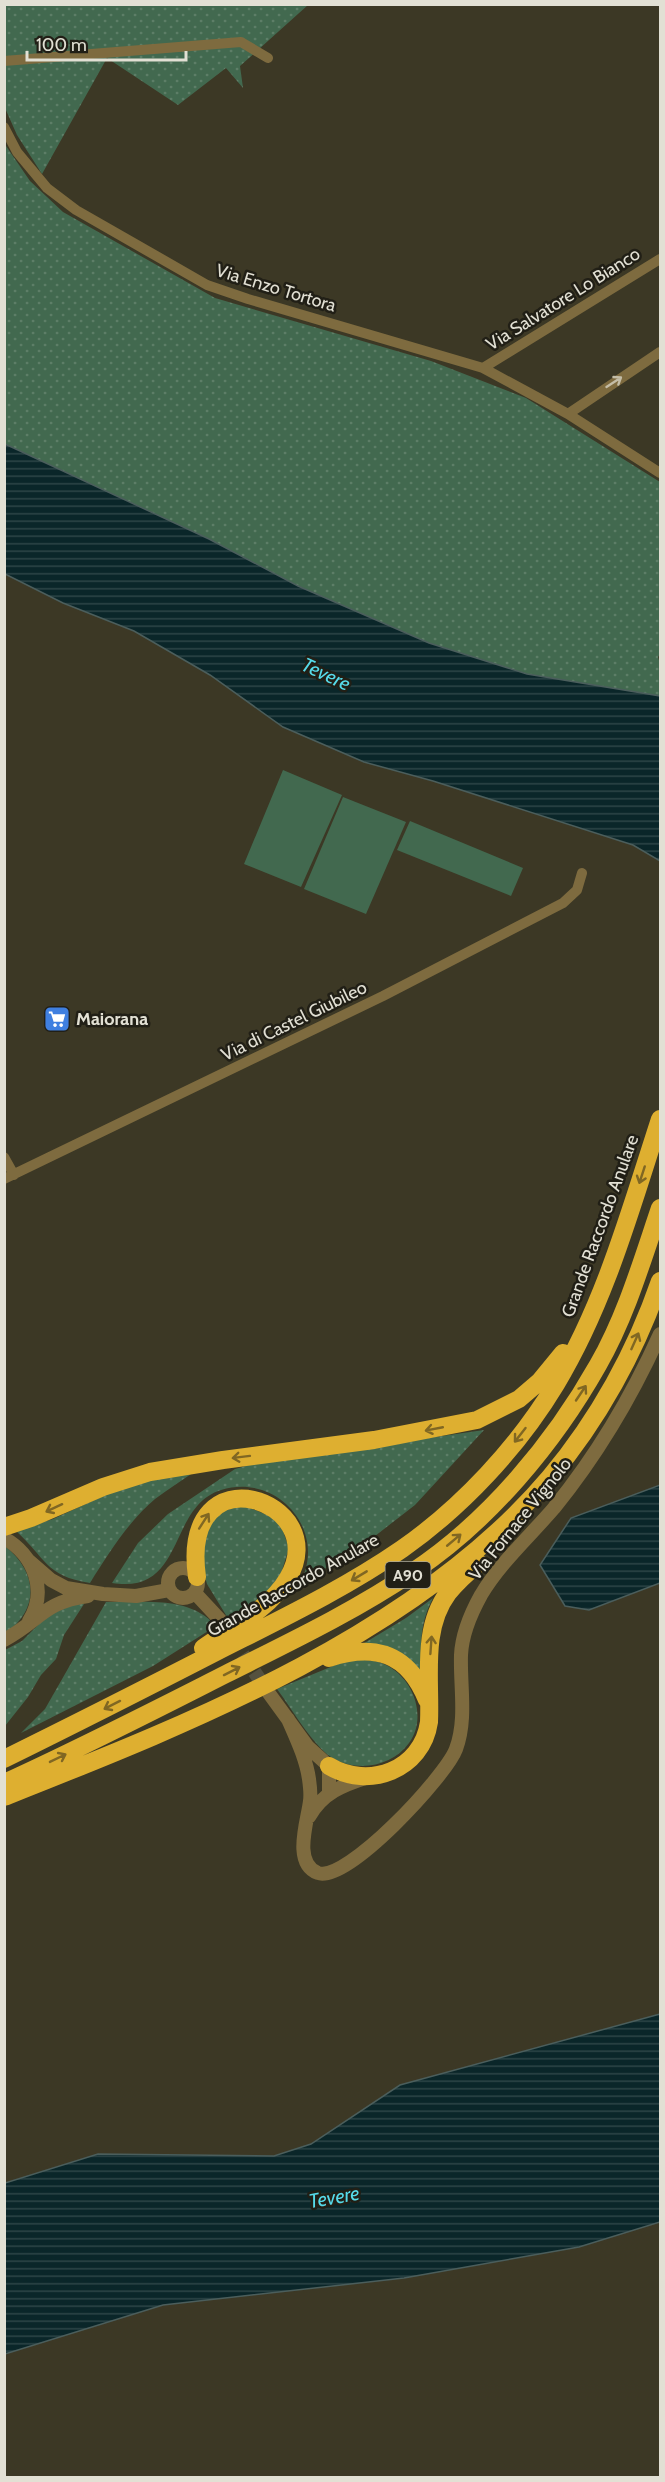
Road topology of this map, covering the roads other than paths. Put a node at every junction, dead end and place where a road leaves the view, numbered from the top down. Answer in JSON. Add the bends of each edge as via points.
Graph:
{"nodes":[{"id":1,"x":268,"y":58,"type":"dead end"},
{"id":2,"x":4,"y":61,"type":"edge"},
{"id":3,"x":4,"y":127,"type":"edge"},
{"id":4,"x":660,"y":259,"type":"edge"},
{"id":5,"x":660,"y":352,"type":"edge"},
{"id":6,"x":483,"y":368,"type":"junction"},
{"id":7,"x":568,"y":414,"type":"junction"},
{"id":8,"x":660,"y":473,"type":"edge"},
{"id":9,"x":582,"y":873,"type":"dead end"},
{"id":10,"x":660,"y":1119,"type":"edge"},
{"id":11,"x":4,"y":1156,"type":"edge"},
{"id":12,"x":9,"y":1177,"type":"edge"},
{"id":13,"x":660,"y":1208,"type":"edge"},
{"id":14,"x":660,"y":1281,"type":"edge"},
{"id":15,"x":593,"y":1312,"type":"junction"},
{"id":16,"x":660,"y":1334,"type":"edge"},
{"id":17,"x":549,"y":1479,"type":"junction"},
{"id":18,"x":4,"y":1527,"type":"edge"},
{"id":19,"x":4,"y":1538,"type":"edge"},
{"id":20,"x":28,"y":1560,"type":"junction"},
{"id":21,"x":196,"y":1585,"type":"junction"},
{"id":22,"x":169,"y":1590,"type":"junction"},
{"id":23,"x":103,"y":1594,"type":"junction"},
{"id":24,"x":222,"y":1622,"type":"tunnel mouth"},
{"id":25,"x":27,"y":1623,"type":"junction"},
{"id":26,"x":4,"y":1640,"type":"edge"},
{"id":27,"x":296,"y":1668,"type":"junction"},
{"id":28,"x":150,"y":1686,"type":"junction"},
{"id":29,"x":268,"y":1692,"type":"tunnel mouth"},
{"id":30,"x":429,"y":1704,"type":"junction"},
{"id":31,"x":288,"y":1719,"type":"junction"},
{"id":32,"x":4,"y":1759,"type":"edge"},
{"id":33,"x":329,"y":1766,"type":"junction"},
{"id":34,"x":371,"y":1776,"type":"junction"},
{"id":35,"x":4,"y":1783,"type":"edge"},
{"id":36,"x":329,"y":1793,"type":"junction"},
{"id":37,"x":4,"y":1797,"type":"edge"},
{"id":38,"x":305,"y":1824,"type":"junction"}],
"edges":[{"from":1,"to":2,"type":"street","via":[[241,42]]},
{"from":3,"to":6,"type":"street","name":"Via Enzo Tortora","via":[[17,152],[47,188],[76,210],[207,285]]},
{"from":4,"to":6,"type":"street","name":"Via Salvatore Lo Bianco"},
{"from":7,"to":5,"type":"street","one_way":true},
{"from":6,"to":7,"type":"street","name":"Via Enzo Tortora"},
{"from":7,"to":8,"type":"street","name":"Via Enzo Tortora"},
{"from":9,"to":12,"type":"street","name":"Via di Castel Giubileo","via":[[577,890],[563,903],[383,996]]},
{"from":10,"to":15,"type":"highway","name":"Grande Raccordo Anulare","number":"A90","one_way":true},
{"from":11,"to":12,"type":"street"},
{"from":35,"to":13,"type":"highway","number":"A90","one_way":true,"via":[[317,1628],[408,1575],[459,1536],[530,1462],[588,1382],[624,1312]]},
{"from":17,"to":14,"type":"highway","one_way":true,"via":[[619,1374]]},
{"from":15,"to":18,"type":"highway","one_way":true,"via":[[531,1390],[477,1420],[374,1440],[150,1472]]},
{"from":15,"to":28,"type":"highway","name":"Grande Raccordo Anulare","number":"A90","one_way":true,"via":[[536,1414],[496,1463],[444,1516],[356,1578]]},
{"from":16,"to":38,"type":"street","name":"Via Fornace Vignolo","via":[[631,1395],[600,1444],[555,1506],[492,1579],[472,1612],[461,1653],[461,1730],[456,1750],[445,1768],[371,1846],[335,1871],[318,1873],[308,1863],[303,1846]]},
{"from":17,"to":27,"type":"highway","via":[[484,1543],[430,1587],[378,1622]]},
{"from":30,"to":17,"type":"highway","one_way":true,"via":[[430,1641],[444,1599],[519,1520]]},
{"from":19,"to":20,"type":"street"},
{"from":20,"to":23,"type":"street","via":[[59,1585]]},
{"from":20,"to":25,"type":"street","via":[[38,1590],[36,1606]]},
{"from":21,"to":22,"type":"street","via":[[189,1598],[179,1599]]},
{"from":21,"to":22,"type":"street","via":[[191,1570],[178,1569],[169,1579]]},
{"from":21,"to":24,"type":"street"},
{"from":21,"to":28,"type":"highway","one_way":true,"via":[[197,1533],[205,1516],[215,1507],[234,1499],[254,1499],[272,1507],[287,1521],[295,1550],[286,1582],[250,1615]]},
{"from":22,"to":23,"type":"street","via":[[136,1596]]},
{"from":23,"to":25,"type":"street","via":[[62,1601]]},
{"from":25,"to":26,"type":"street"},
{"from":27,"to":30,"type":"highway","via":[[358,1650],[384,1653],[414,1674]]},
{"from":27,"to":37,"type":"highway","via":[[197,1716]]},
{"from":28,"to":32,"type":"highway","name":"Grande Raccordo Anulare","number":"A90","one_way":true},
{"from":29,"to":31,"type":"street"},
{"from":30,"to":34,"type":"highway","via":[[427,1732],[414,1755],[395,1770]]},
{"from":31,"to":33,"type":"street","via":[[308,1747]]},
{"from":31,"to":38,"type":"street","name":"Via Fornace Vignolo","via":[[308,1774],[310,1802]]},
{"from":33,"to":34,"type":"highway","via":[[351,1775]]},
{"from":33,"to":36,"type":"street"},
{"from":34,"to":36,"type":"street"},
{"from":36,"to":38,"type":"street","via":[[315,1806]]}]}
